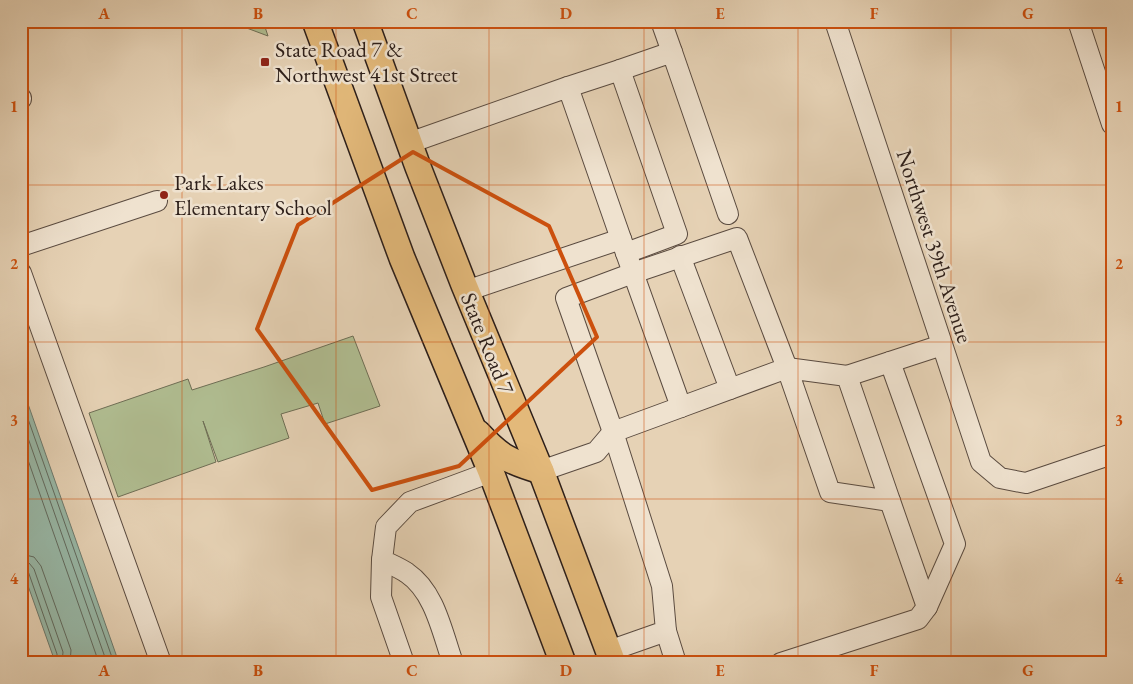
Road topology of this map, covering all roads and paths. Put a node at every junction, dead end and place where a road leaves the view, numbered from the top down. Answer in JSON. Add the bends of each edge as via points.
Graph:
{"nodes":[{"id":1,"x":315,"y":21,"type":"edge"},
{"id":2,"x":365,"y":21,"type":"edge"},
{"id":3,"x":661,"y":21,"type":"edge"},
{"id":4,"x":835,"y":21,"type":"edge"},
{"id":5,"x":1078,"y":21,"type":"edge"},
{"id":6,"x":672,"y":52,"type":"junction"},
{"id":7,"x":620,"y":70,"type":"junction"},
{"id":8,"x":568,"y":87,"type":"junction"},
{"id":9,"x":1112,"y":124,"type":"edge"},
{"id":10,"x":409,"y":143,"type":"junction"},
{"id":11,"x":157,"y":201,"type":"dead end"},
{"id":12,"x":728,"y":214,"type":"dead end"},
{"id":13,"x":21,"y":246,"type":"edge"},
{"id":14,"x":623,"y":246,"type":"junction"},
{"id":15,"x":680,"y":256,"type":"junction"},
{"id":16,"x":21,"y":273,"type":"edge"},
{"id":17,"x":633,"y":273,"type":"junction"},
{"id":18,"x":466,"y":291,"type":"junction"},
{"id":19,"x":942,"y":345,"type":"junction"},
{"id":20,"x":890,"y":362,"type":"junction"},
{"id":21,"x":787,"y":368,"type":"junction"},
{"id":22,"x":847,"y":376,"type":"junction"},
{"id":23,"x":730,"y":389,"type":"junction"},
{"id":24,"x":681,"y":407,"type":"junction"},
{"id":25,"x":472,"y":425,"type":"junction"},
{"id":26,"x":613,"y":432,"type":"junction"},
{"id":27,"x":1112,"y":454,"type":"edge"},
{"id":28,"x":541,"y":471,"type":"junction"},
{"id":29,"x":491,"y":472,"type":"junction"},
{"id":30,"x":890,"y":501,"type":"junction"},
{"id":31,"x":382,"y":560,"type":"junction"},
{"id":32,"x":927,"y":607,"type":"junction"},
{"id":33,"x":666,"y":631,"type":"junction"},
{"id":34,"x":611,"y":657,"type":"edge"},
{"id":35,"x":159,"y":659,"type":"edge"},
{"id":36,"x":404,"y":663,"type":"edge"},
{"id":37,"x":453,"y":663,"type":"edge"},
{"id":38,"x":563,"y":663,"type":"edge"},
{"id":39,"x":676,"y":663,"type":"edge"},
{"id":40,"x":782,"y":663,"type":"edge"}],
"edges":[{"from":1,"to":25,"type":"main road","name":"State Road 7","via":[[402,258]]},
{"from":2,"to":10,"type":"main road","name":"State Road 7"},
{"from":3,"to":6,"type":"street"},
{"from":4,"to":19,"type":"street","name":"Northwest 39th Avenue"},
{"from":5,"to":9,"type":"street"},
{"from":6,"to":7,"type":"street"},
{"from":6,"to":12,"type":"street"},
{"from":7,"to":8,"type":"street"},
{"from":7,"to":14,"type":"street","via":[[677,234]]},
{"from":8,"to":10,"type":"street"},
{"from":8,"to":14,"type":"street"},
{"from":10,"to":18,"type":"main road","name":"State Road 7"},
{"from":11,"to":13,"type":"street"},
{"from":14,"to":17,"type":"street"},
{"from":14,"to":18,"type":"street"},
{"from":15,"to":17,"type":"street"},
{"from":15,"to":21,"type":"street","via":[[737,238]]},
{"from":15,"to":23,"type":"street"},
{"from":16,"to":35,"type":"street"},
{"from":17,"to":24,"type":"street"},
{"from":17,"to":26,"type":"street","via":[[566,298]]},
{"from":18,"to":28,"type":"main road","name":"State Road 7"},
{"from":19,"to":20,"type":"street"},
{"from":19,"to":27,"type":"street","name":"Northwest 39th Avenue","via":[[981,462],[1000,478],[1026,483]]},
{"from":20,"to":22,"type":"street"},
{"from":20,"to":32,"type":"street","via":[[955,544]]},
{"from":21,"to":22,"type":"street"},
{"from":21,"to":23,"type":"street"},
{"from":21,"to":30,"type":"street","via":[[830,492]]},
{"from":22,"to":30,"type":"street"},
{"from":23,"to":24,"type":"street"},
{"from":24,"to":26,"type":"street"},
{"from":25,"to":28,"type":"main road","via":[[491,447],[513,462]]},
{"from":25,"to":29,"type":"main road","name":"State Road 7"},
{"from":26,"to":28,"type":"street","via":[[596,452]]},
{"from":26,"to":33,"type":"street","via":[[662,586]]},
{"from":28,"to":34,"type":"main road","name":"State Road 7"},
{"from":29,"to":31,"type":"street","via":[[410,502],[386,527]]},
{"from":29,"to":38,"type":"main road","name":"State Road 7"},
{"from":30,"to":32,"type":"street"},
{"from":31,"to":36,"type":"street","via":[[381,597]]},
{"from":31,"to":37,"type":"street","via":[[407,573],[424,588]]},
{"from":32,"to":40,"type":"street","via":[[918,619]]},
{"from":33,"to":34,"type":"street"},
{"from":33,"to":39,"type":"street"}]}
